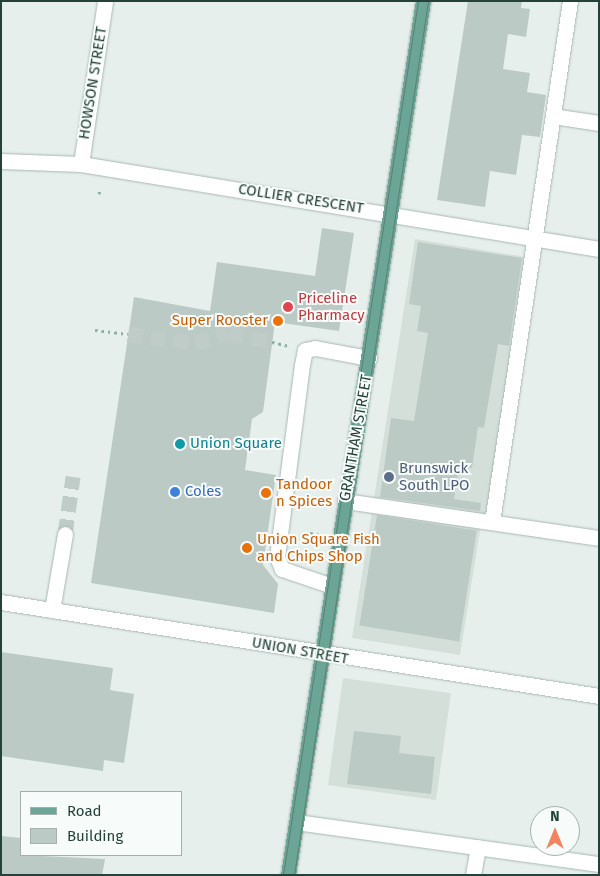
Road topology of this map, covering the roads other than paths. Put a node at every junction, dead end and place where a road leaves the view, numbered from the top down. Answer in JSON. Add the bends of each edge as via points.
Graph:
{"nodes":[{"id":1,"x":106,"y":1,"type":"edge"},
{"id":2,"x":423,"y":1,"type":"edge"},
{"id":3,"x":570,"y":1,"type":"edge"},
{"id":4,"x":553,"y":116,"type":"junction"},
{"id":5,"x":599,"y":123,"type":"edge"},
{"id":6,"x":1,"y":162,"type":"edge"},
{"id":7,"x":81,"y":164,"type":"junction"},
{"id":8,"x":391,"y":214,"type":"junction"},
{"id":9,"x":535,"y":238,"type":"junction"},
{"id":10,"x":599,"y":249,"type":"edge"},
{"id":11,"x":369,"y":358,"type":"junction"},
{"id":12,"x":345,"y":501,"type":"junction"},
{"id":13,"x":492,"y":522,"type":"junction"},
{"id":14,"x":65,"y":534,"type":"tunnel mouth"},
{"id":15,"x":599,"y":538,"type":"edge"},
{"id":16,"x":332,"y":586,"type":"junction"},
{"id":17,"x":1,"y":602,"type":"edge"},
{"id":18,"x":52,"y":610,"type":"junction"},
{"id":19,"x":321,"y":654,"type":"junction"},
{"id":20,"x":599,"y":696,"type":"edge"},
{"id":21,"x":296,"y":822,"type":"junction"},
{"id":22,"x":478,"y":847,"type":"junction"},
{"id":23,"x":599,"y":864,"type":"edge"},
{"id":24,"x":288,"y":875,"type":"edge"},
{"id":25,"x":473,"y":875,"type":"edge"}],
"edges":[{"from":1,"to":7,"type":"street","name":"HOWSON STREET"},
{"from":2,"to":8,"type":"main road","name":"GRANTHAM STREET"},
{"from":3,"to":4,"type":"street"},
{"from":4,"to":5,"type":"street"},
{"from":4,"to":9,"type":"street"},
{"from":6,"to":7,"type":"street","name":"COLLIER CRESCENT"},
{"from":7,"to":8,"type":"street","name":"COLLIER CRESCENT"},
{"from":8,"to":9,"type":"street","name":"COLLIER CRESCENT"},
{"from":8,"to":11,"type":"main road","name":"GRANTHAM STREET"},
{"from":9,"to":10,"type":"street","name":"COLLIER CRESCENT"},
{"from":9,"to":13,"type":"street"},
{"from":11,"to":12,"type":"main road","name":"GRANTHAM STREET"},
{"from":11,"to":16,"type":"street","via":[[315,348],[304,351],[277,557],[282,569]]},
{"from":12,"to":13,"type":"street"},
{"from":12,"to":16,"type":"main road","name":"GRANTHAM STREET"},
{"from":13,"to":15,"type":"street"},
{"from":14,"to":18,"type":"street"},
{"from":16,"to":19,"type":"main road","name":"GRANTHAM STREET"},
{"from":17,"to":18,"type":"street","name":"UNION STREET"},
{"from":18,"to":19,"type":"street","name":"UNION STREET"},
{"from":19,"to":20,"type":"street","name":"UNION STREET"},
{"from":19,"to":21,"type":"main road","name":"GRANTHAM STREET"},
{"from":21,"to":22,"type":"street"},
{"from":21,"to":24,"type":"main road","name":"GRANTHAM STREET"},
{"from":22,"to":23,"type":"street"},
{"from":22,"to":25,"type":"street"}]}
